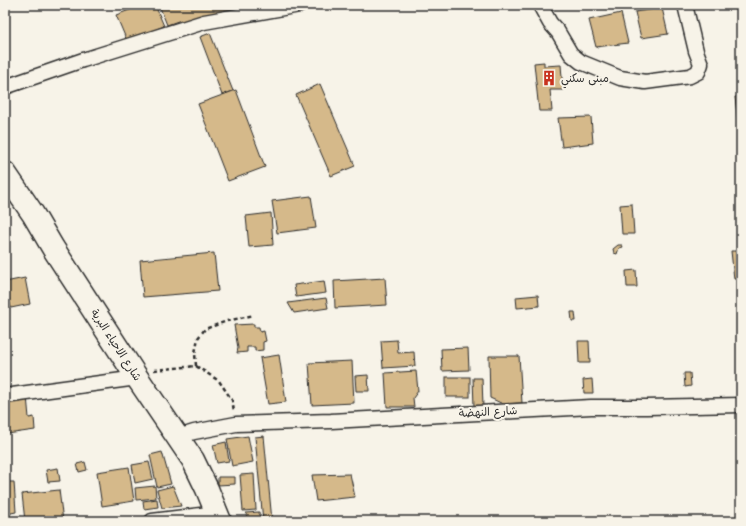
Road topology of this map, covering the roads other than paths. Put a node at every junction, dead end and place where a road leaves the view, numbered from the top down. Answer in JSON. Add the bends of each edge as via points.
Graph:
{"nodes":[{"id":1,"x":300,"y":5,"type":"edge"},
{"id":2,"x":540,"y":5,"type":"edge"},
{"id":3,"x":685,"y":5,"type":"edge"},
{"id":4,"x":5,"y":87,"type":"edge"},
{"id":5,"x":5,"y":174,"type":"edge"},
{"id":6,"x":136,"y":375,"type":"junction"},
{"id":7,"x":5,"y":396,"type":"edge"},
{"id":8,"x":741,"y":405,"type":"edge"},
{"id":9,"x":178,"y":437,"type":"junction"},
{"id":10,"x":219,"y":517,"type":"edge"},
{"id":11,"x":152,"y":521,"type":"edge"}],
"edges":[{"from":1,"to":4,"type":"street","via":[[204,22]]},
{"from":2,"to":3,"type":"street","via":[[571,54],[580,62],[620,78],[645,82],[690,76],[698,72],[701,64]]},
{"from":5,"to":6,"type":"main road","name":"شارع الاحياء البرية"},
{"from":6,"to":7,"type":"street"},
{"from":6,"to":9,"type":"main road","name":"شارع الاحياء البرية"},
{"from":8,"to":9,"type":"street","name":"شارع النهضة","via":[[591,407],[236,424]]},
{"from":9,"to":10,"type":"main road","name":"شارع الاحياء البرية","via":[[193,460]]},
{"from":10,"to":11,"type":"street"}]}
